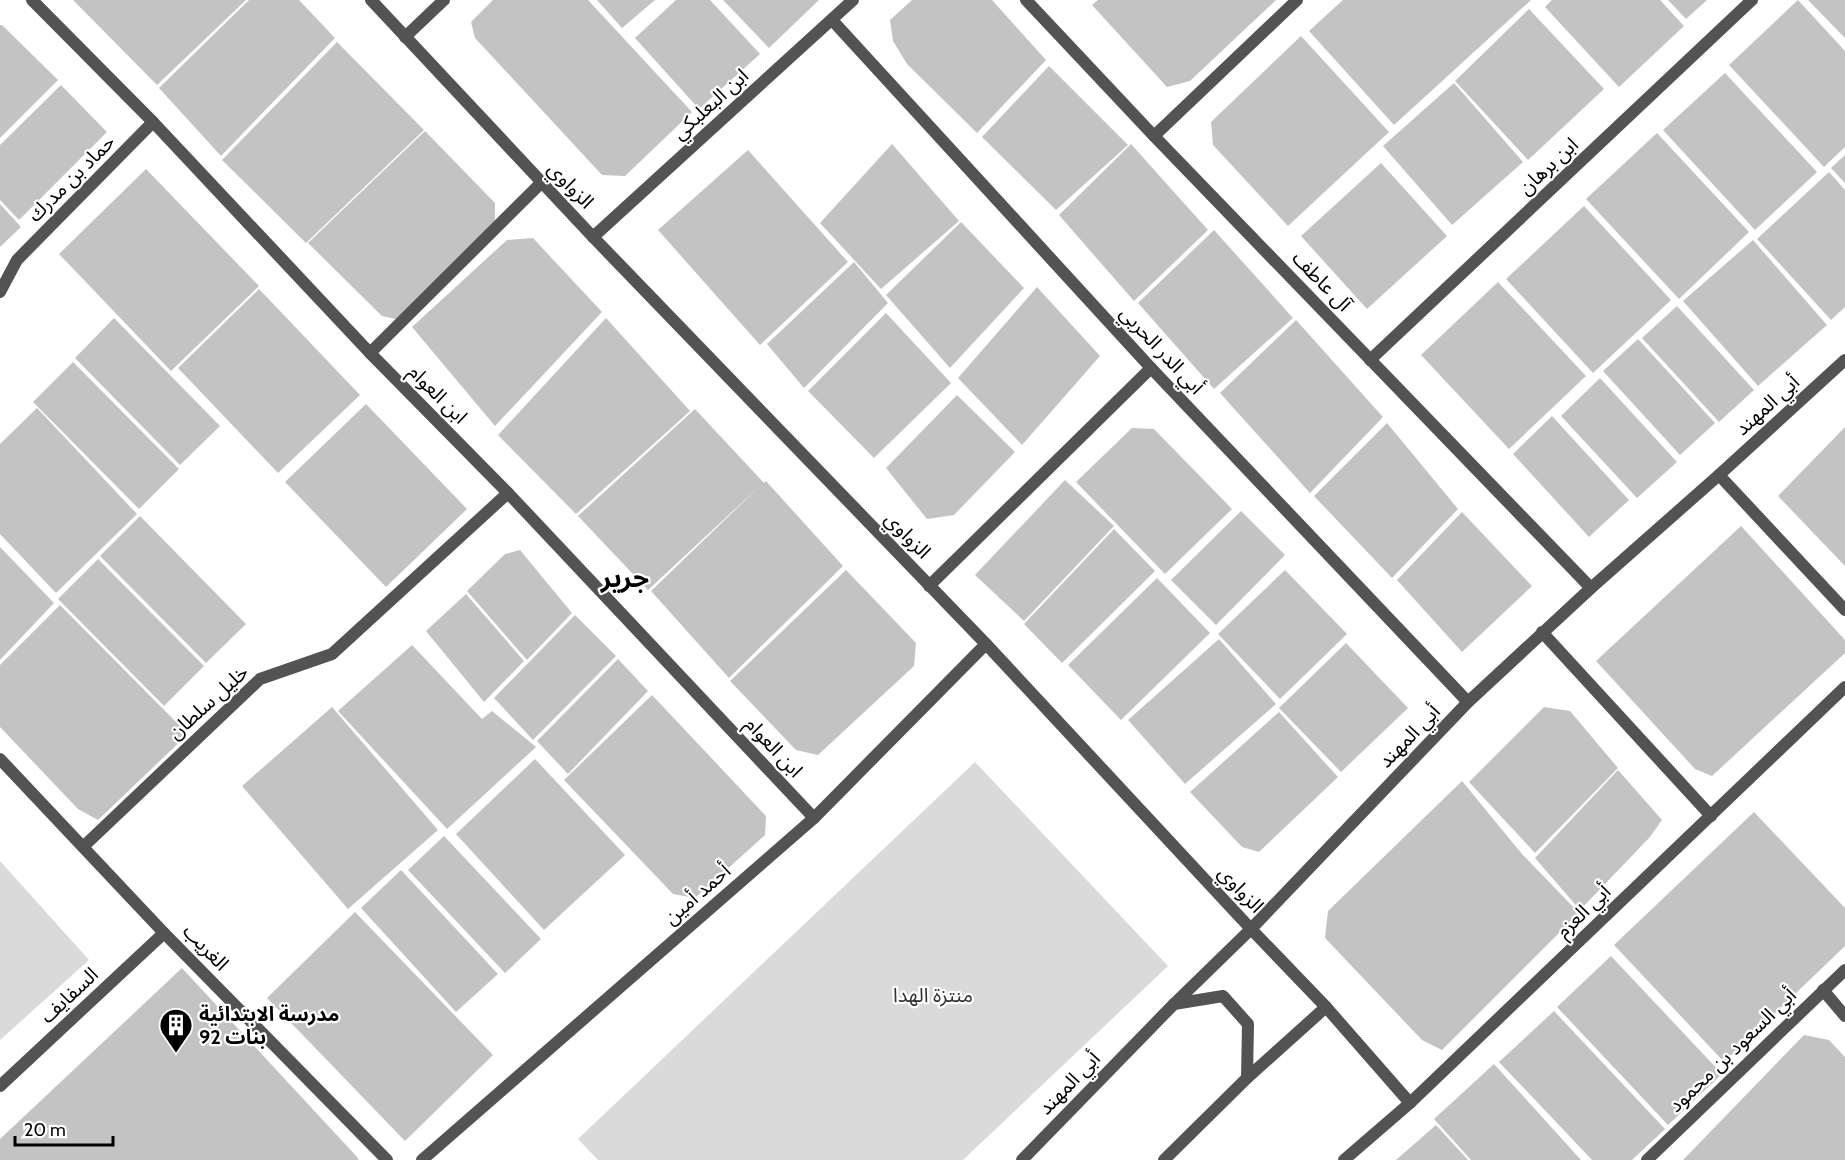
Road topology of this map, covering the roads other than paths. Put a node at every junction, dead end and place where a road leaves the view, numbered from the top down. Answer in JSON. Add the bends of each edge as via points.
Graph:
{"nodes":[{"id":1,"x":32,"y":0,"type":"edge"},
{"id":2,"x":371,"y":0,"type":"edge"},
{"id":3,"x":444,"y":0,"type":"edge"},
{"id":4,"x":853,"y":0,"type":"edge"},
{"id":5,"x":1026,"y":0,"type":"edge"},
{"id":6,"x":1297,"y":0,"type":"edge"},
{"id":7,"x":1752,"y":0,"type":"edge"},
{"id":8,"x":832,"y":20,"type":"junction"},
{"id":9,"x":405,"y":37,"type":"junction"},
{"id":10,"x":153,"y":122,"type":"junction"},
{"id":11,"x":1154,"y":136,"type":"junction"},
{"id":12,"x":541,"y":183,"type":"junction"},
{"id":13,"x":593,"y":237,"type":"junction"},
{"id":14,"x":0,"y":292,"type":"edge"},
{"id":15,"x":370,"y":353,"type":"junction"},
{"id":16,"x":1370,"y":360,"type":"junction"},
{"id":17,"x":1845,"y":360,"type":"edge"},
{"id":18,"x":1150,"y":368,"type":"junction"},
{"id":19,"x":1719,"y":475,"type":"junction"},
{"id":20,"x":508,"y":492,"type":"junction"},
{"id":21,"x":929,"y":586,"type":"junction"},
{"id":22,"x":1591,"y":588,"type":"junction"},
{"id":23,"x":1845,"y":610,"type":"edge"},
{"id":24,"x":1542,"y":632,"type":"junction"},
{"id":25,"x":986,"y":644,"type":"junction"},
{"id":26,"x":1845,"y":687,"type":"edge"},
{"id":27,"x":1468,"y":702,"type":"junction"},
{"id":28,"x":0,"y":759,"type":"edge"},
{"id":29,"x":1711,"y":816,"type":"junction"},
{"id":30,"x":814,"y":818,"type":"junction"},
{"id":31,"x":84,"y":846,"type":"junction"},
{"id":32,"x":1251,"y":929,"type":"junction"},
{"id":33,"x":165,"y":933,"type":"junction"},
{"id":34,"x":1845,"y":970,"type":"edge"},
{"id":35,"x":1823,"y":990,"type":"junction"},
{"id":36,"x":1174,"y":1004,"type":"junction"},
{"id":37,"x":1326,"y":1006,"type":"junction"},
{"id":38,"x":1845,"y":1016,"type":"edge"},
{"id":39,"x":1247,"y":1078,"type":"junction"},
{"id":40,"x":0,"y":1086,"type":"edge"},
{"id":41,"x":1410,"y":1103,"type":"junction"},
{"id":42,"x":387,"y":1160,"type":"edge"},
{"id":43,"x":422,"y":1160,"type":"edge"},
{"id":44,"x":1022,"y":1160,"type":"edge"},
{"id":45,"x":1164,"y":1160,"type":"edge"},
{"id":46,"x":1344,"y":1160,"type":"edge"},
{"id":47,"x":1647,"y":1160,"type":"edge"}],
"edges":[{"from":1,"to":10,"type":"street","name":"ابن العوام"},
{"from":2,"to":9,"type":"street","name":"الزواوي"},
{"from":3,"to":9,"type":"street"},
{"from":4,"to":8,"type":"street","name":"ابن البعلبكي"},
{"from":5,"to":11,"type":"street","name":"آل عاطف"},
{"from":6,"to":11,"type":"street"},
{"from":7,"to":16,"type":"street","name":"ابن برهان"},
{"from":8,"to":13,"type":"street","name":"ابن البعلبكي"},
{"from":8,"to":18,"type":"street","name":"أبي الدر الحربي"},
{"from":9,"to":12,"type":"street","name":"الزواوي"},
{"from":10,"to":14,"type":"street","name":"حماد بن مدرك","via":[[17,260]]},
{"from":10,"to":15,"type":"street","name":"ابن العوام"},
{"from":11,"to":16,"type":"street","name":"آل عاطف"},
{"from":12,"to":13,"type":"street","name":"الزواوي"},
{"from":12,"to":15,"type":"street"},
{"from":13,"to":21,"type":"street","name":"الزواوي"},
{"from":15,"to":20,"type":"street","name":"ابن العوام"},
{"from":16,"to":22,"type":"street","name":"آل عاطف"},
{"from":17,"to":19,"type":"street","name":"أبي المهند"},
{"from":18,"to":21,"type":"street"},
{"from":18,"to":27,"type":"street","name":"أبي الدر الحربي"},
{"from":19,"to":22,"type":"street","name":"أبي المهند"},
{"from":19,"to":23,"type":"street"},
{"from":20,"to":30,"type":"street","name":"ابن العوام"},
{"from":20,"to":31,"type":"street","name":"خليل سلطان","via":[[332,654],[260,679]]},
{"from":21,"to":25,"type":"street","name":"الزواوي"},
{"from":22,"to":24,"type":"street","name":"أبي المهند"},
{"from":24,"to":27,"type":"street","name":"أبي المهند"},
{"from":24,"to":29,"type":"street"},
{"from":25,"to":30,"type":"street","name":"أحمد أمين"},
{"from":25,"to":32,"type":"street","name":"الزواوي"},
{"from":26,"to":29,"type":"street","name":"أبي العزم"},
{"from":27,"to":32,"type":"street","name":"أبي المهند"},
{"from":28,"to":31,"type":"street","name":"الغريب"},
{"from":29,"to":41,"type":"street","name":"أبي العزم"},
{"from":30,"to":43,"type":"street","name":"أحمد أمين"},
{"from":31,"to":33,"type":"street","name":"الغريب"},
{"from":32,"to":36,"type":"street","name":"أبي المهند"},
{"from":32,"to":37,"type":"street","name":"الزواوي"},
{"from":33,"to":40,"type":"street","name":"السفايف"},
{"from":33,"to":42,"type":"street","name":"الغريب"},
{"from":34,"to":35,"type":"street","name":"أبي السعود بن محمود"},
{"from":35,"to":38,"type":"street"},
{"from":35,"to":47,"type":"street","name":"أبي السعود بن محمود"},
{"from":36,"to":39,"type":"street","via":[[1222,996],[1248,1024]]},
{"from":36,"to":44,"type":"street","name":"أبي المهند"},
{"from":37,"to":39,"type":"street"},
{"from":37,"to":41,"type":"street","name":"الزواوي"},
{"from":39,"to":45,"type":"street"},
{"from":41,"to":46,"type":"street","name":"أبي العزم"}]}
